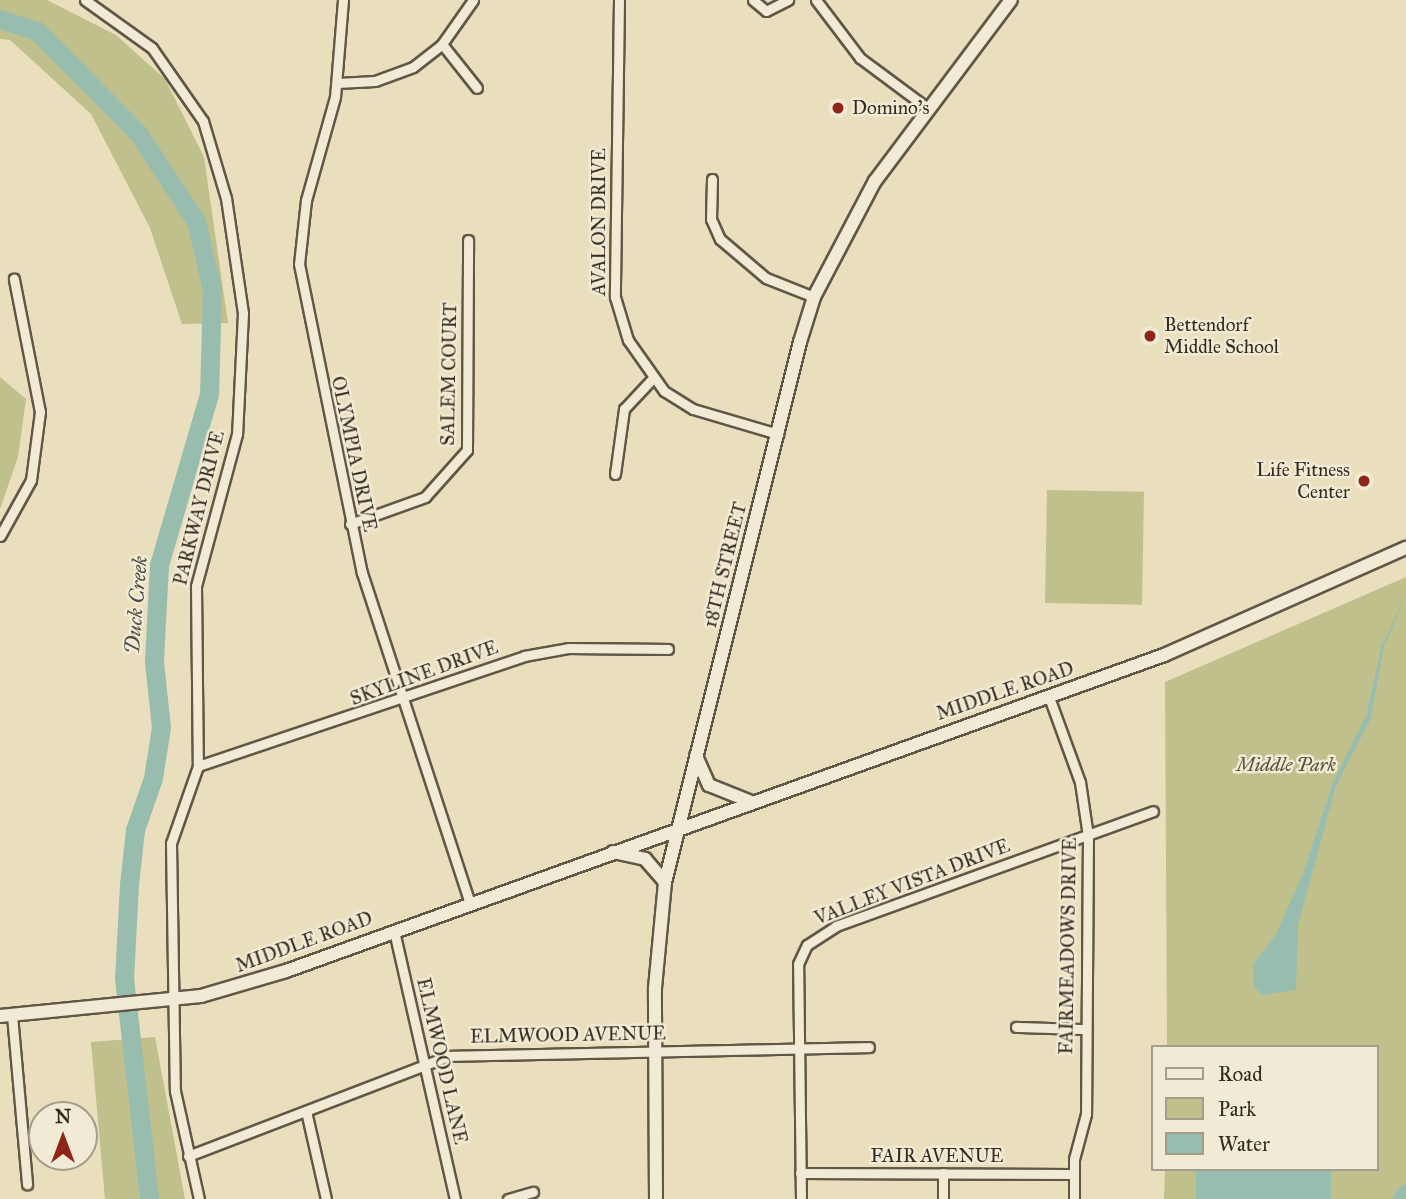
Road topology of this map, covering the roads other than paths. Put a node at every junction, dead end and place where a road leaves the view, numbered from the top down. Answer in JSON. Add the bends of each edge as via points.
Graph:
{"nodes":[{"id":1,"x":85,"y":0,"type":"edge"},
{"id":2,"x":343,"y":0,"type":"edge"},
{"id":3,"x":473,"y":0,"type":"edge"},
{"id":4,"x":619,"y":0,"type":"edge"},
{"id":5,"x":753,"y":0,"type":"edge"},
{"id":6,"x":788,"y":0,"type":"edge"},
{"id":7,"x":816,"y":0,"type":"edge"},
{"id":8,"x":1012,"y":0,"type":"edge"},
{"id":9,"x":442,"y":44,"type":"junction"},
{"id":10,"x":337,"y":83,"type":"junction"},
{"id":11,"x":477,"y":88,"type":"dead end"},
{"id":12,"x":926,"y":107,"type":"junction"},
{"id":13,"x":712,"y":179,"type":"dead end"},
{"id":14,"x":468,"y":240,"type":"dead end"},
{"id":15,"x":14,"y":279,"type":"dead end"},
{"id":16,"x":814,"y":297,"type":"junction"},
{"id":17,"x":653,"y":378,"type":"junction"},
{"id":18,"x":778,"y":434,"type":"junction"},
{"id":19,"x":615,"y":474,"type":"dead end"},
{"id":20,"x":351,"y":524,"type":"junction"},
{"id":21,"x":0,"y":536,"type":"edge"},
{"id":22,"x":1406,"y":548,"type":"edge"},
{"id":23,"x":667,"y":649,"type":"dead end"},
{"id":24,"x":1049,"y":697,"type":"junction"},
{"id":25,"x":405,"y":699,"type":"junction"},
{"id":26,"x":695,"y":756,"type":"junction"},
{"id":27,"x":198,"y":766,"type":"junction"},
{"id":28,"x":749,"y":801,"type":"junction"},
{"id":29,"x":1153,"y":811,"type":"dead end"},
{"id":30,"x":678,"y":827,"type":"junction"},
{"id":31,"x":1088,"y":836,"type":"junction"},
{"id":32,"x":610,"y":852,"type":"junction"},
{"id":33,"x":665,"y":882,"type":"junction"},
{"id":34,"x":470,"y":904,"type":"junction"},
{"id":35,"x":394,"y":930,"type":"junction"},
{"id":36,"x":171,"y":1000,"type":"junction"},
{"id":37,"x":6,"y":1016,"type":"edge"},
{"id":38,"x":1016,"y":1027,"type":"dead end"},
{"id":39,"x":1084,"y":1029,"type":"junction"},
{"id":40,"x":869,"y":1046,"type":"dead end"},
{"id":41,"x":799,"y":1047,"type":"junction"},
{"id":42,"x":655,"y":1050,"type":"junction"},
{"id":43,"x":425,"y":1066,"type":"junction"},
{"id":44,"x":306,"y":1111,"type":"junction"},
{"id":45,"x":188,"y":1156,"type":"junction"},
{"id":46,"x":800,"y":1173,"type":"junction"},
{"id":47,"x":943,"y":1173,"type":"junction"},
{"id":48,"x":1074,"y":1174,"type":"junction"},
{"id":49,"x":27,"y":1184,"type":"dead end"},
{"id":50,"x":533,"y":1192,"type":"dead end"},
{"id":51,"x":199,"y":1199,"type":"edge"},
{"id":52,"x":326,"y":1199,"type":"edge"},
{"id":53,"x":455,"y":1199,"type":"edge"},
{"id":54,"x":508,"y":1199,"type":"edge"},
{"id":55,"x":656,"y":1199,"type":"edge"},
{"id":56,"x":801,"y":1199,"type":"edge"},
{"id":57,"x":943,"y":1199,"type":"edge"},
{"id":58,"x":1074,"y":1199,"type":"edge"}],
"edges":[{"from":1,"to":27,"type":"street","name":"PARKWAY DRIVE","via":[[152,48],[203,121],[238,267],[243,313],[237,434],[196,586],[192,631],[202,731]]},
{"from":2,"to":10,"type":"street","name":"OLYMPIA DRIVE"},
{"from":3,"to":9,"type":"street"},
{"from":4,"to":17,"type":"street","name":"AVALON DRIVE","via":[[615,297],[628,340]]},
{"from":5,"to":6,"type":"street","via":[[766,11]]},
{"from":7,"to":12,"type":"street","via":[[860,58]]},
{"from":8,"to":12,"type":"main road","name":"18TH STREET"},
{"from":9,"to":10,"type":"street","via":[[391,76]]},
{"from":9,"to":11,"type":"street"},
{"from":10,"to":20,"type":"street","name":"OLYMPIA DRIVE","via":[[306,200],[299,264]]},
{"from":12,"to":16,"type":"main road","name":"18TH STREET","via":[[852,220]]},
{"from":13,"to":16,"type":"street","via":[[711,219],[720,239],[766,278]]},
{"from":14,"to":20,"type":"street","name":"SALEM COURT","via":[[467,450],[425,497]]},
{"from":15,"to":21,"type":"street","via":[[40,412],[31,480]]},
{"from":16,"to":18,"type":"main road","name":"18TH STREET"},
{"from":17,"to":18,"type":"street","name":"AVALON DRIVE","via":[[693,409]]},
{"from":17,"to":19,"type":"street","via":[[624,409]]},
{"from":18,"to":26,"type":"main road","name":"18TH STREET"},
{"from":20,"to":25,"type":"street","name":"OLYMPIA DRIVE"},
{"from":22,"to":24,"type":"main road","name":"MIDDLE ROAD","via":[[1209,636]]},
{"from":23,"to":25,"type":"street","name":"SKYLINE DRIVE","via":[[547,652]]},
{"from":24,"to":28,"type":"main road","name":"MIDDLE ROAD"},
{"from":24,"to":31,"type":"street","name":"FAIRMEADOWS DRIVE","via":[[1080,782]]},
{"from":25,"to":27,"type":"street","name":"SKYLINE DRIVE"},
{"from":25,"to":34,"type":"street","name":"OLYMPIA DRIVE"},
{"from":26,"to":28,"type":"main road","via":[[709,785]]},
{"from":26,"to":30,"type":"main road","name":"18TH STREET"},
{"from":27,"to":36,"type":"street","name":"PARKWAY DRIVE","via":[[171,843]]},
{"from":28,"to":30,"type":"main road","name":"MIDDLE ROAD"},
{"from":29,"to":31,"type":"street","name":"VALLEY VISTA DRIVE"},
{"from":30,"to":32,"type":"main road","name":"MIDDLE ROAD"},
{"from":30,"to":33,"type":"main road","name":"18TH STREET"},
{"from":31,"to":39,"type":"street","name":"FAIRMEADOWS DRIVE"},
{"from":31,"to":41,"type":"street","name":"VALLEY VISTA DRIVE","via":[[814,938],[798,964]]},
{"from":32,"to":33,"type":"main road","via":[[645,859]]},
{"from":32,"to":34,"type":"main road","name":"MIDDLE ROAD"},
{"from":33,"to":42,"type":"main road","name":"18TH STREET"},
{"from":34,"to":35,"type":"main road","name":"MIDDLE ROAD"},
{"from":35,"to":36,"type":"main road","name":"MIDDLE ROAD","via":[[227,990]]},
{"from":35,"to":43,"type":"street","name":"ELMWOOD LANE"},
{"from":36,"to":37,"type":"main road","name":"MIDDLE ROAD"},
{"from":36,"to":45,"type":"street","name":"PARKWAY DRIVE","via":[[176,1091]]},
{"from":37,"to":49,"type":"street"},
{"from":38,"to":39,"type":"street"},
{"from":39,"to":48,"type":"street","name":"FAIRMEADOWS DRIVE","via":[[1086,1114]]},
{"from":40,"to":41,"type":"street","name":"ELMWOOD AVENUE"},
{"from":41,"to":42,"type":"street","name":"ELMWOOD AVENUE"},
{"from":41,"to":46,"type":"street","name":"VALLEY VISTA DRIVE"},
{"from":42,"to":43,"type":"street","name":"ELMWOOD AVENUE","via":[[485,1052]]},
{"from":42,"to":55,"type":"main road","name":"18TH STREET"},
{"from":43,"to":44,"type":"street","name":"ELMWOOD AVENUE"},
{"from":43,"to":53,"type":"street","name":"ELMWOOD LANE"},
{"from":44,"to":45,"type":"street","name":"ELMWOOD AVENUE"},
{"from":44,"to":52,"type":"street"},
{"from":45,"to":51,"type":"street","name":"PARKWAY DRIVE"},
{"from":46,"to":47,"type":"street","name":"FAIR AVENUE"},
{"from":46,"to":56,"type":"street","name":"VALLEY VISTA DRIVE"},
{"from":47,"to":48,"type":"street","name":"FAIR AVENUE"},
{"from":47,"to":57,"type":"street"},
{"from":48,"to":58,"type":"street","name":"FAIRMEADOWS DRIVE"},
{"from":50,"to":54,"type":"street"}]}
